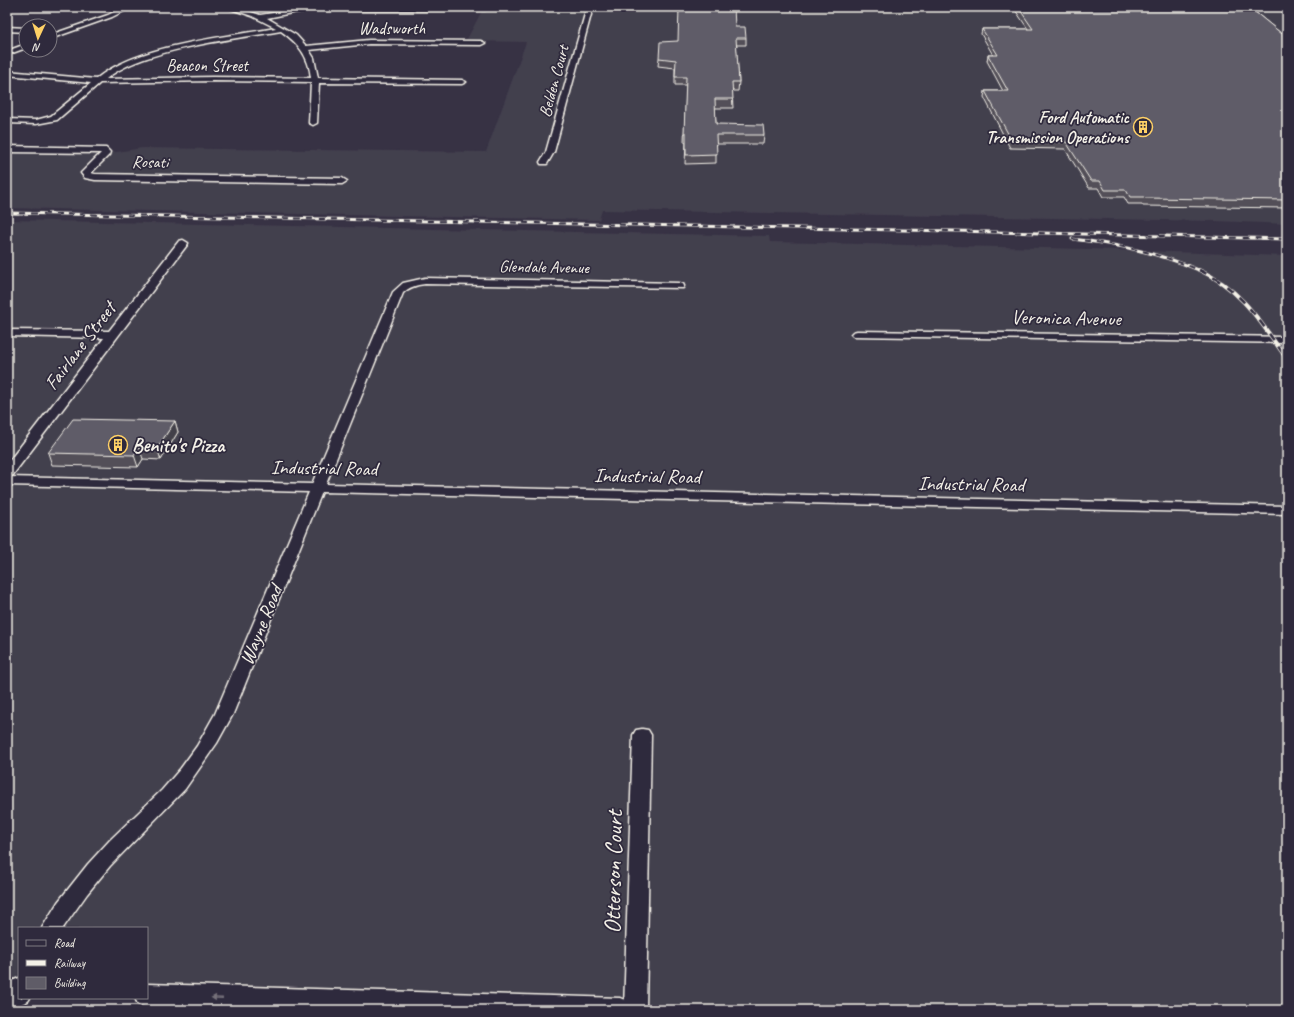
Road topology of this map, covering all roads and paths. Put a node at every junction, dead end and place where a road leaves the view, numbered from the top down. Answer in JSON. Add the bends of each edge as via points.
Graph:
{"nodes":[{"id":1,"x":129,"y":7,"type":"edge"},
{"id":2,"x":228,"y":7,"type":"edge"},
{"id":3,"x":590,"y":7,"type":"edge"},
{"id":4,"x":483,"y":9,"type":"dead end"},
{"id":5,"x":260,"y":17,"type":"junction"},
{"id":6,"x":7,"y":29,"type":"edge"},
{"id":7,"x":282,"y":29,"type":"junction"},
{"id":8,"x":18,"y":30,"type":"edge"},
{"id":9,"x":58,"y":30,"type":"edge"},
{"id":10,"x":69,"y":30,"type":"junction"},
{"id":11,"x":58,"y":34,"type":"edge"},
{"id":12,"x":481,"y":43,"type":"dead end"},
{"id":13,"x":304,"y":48,"type":"junction"},
{"id":14,"x":18,"y":49,"type":"edge"},
{"id":15,"x":7,"y":53,"type":"edge"},
{"id":16,"x":7,"y":73,"type":"edge"},
{"id":17,"x":314,"y":80,"type":"junction"},
{"id":18,"x":98,"y":81,"type":"junction"},
{"id":19,"x":462,"y":82,"type":"dead end"},
{"id":20,"x":7,"y":121,"type":"edge"},
{"id":21,"x":313,"y":123,"type":"dead end"},
{"id":22,"x":7,"y":149,"type":"edge"},
{"id":23,"x":544,"y":162,"type":"dead end"},
{"id":24,"x":342,"y":181,"type":"dead end"},
{"id":25,"x":183,"y":243,"type":"dead end"},
{"id":26,"x":409,"y":284,"type":"joint"},
{"id":27,"x":679,"y":286,"type":"dead end"},
{"id":28,"x":7,"y":333,"type":"edge"},
{"id":29,"x":858,"y":334,"type":"dead end"},
{"id":30,"x":113,"y":335,"type":"junction"},
{"id":31,"x":1287,"y":340,"type":"edge"},
{"id":32,"x":7,"y":473,"type":"edge"},
{"id":33,"x":7,"y":480,"type":"edge"},
{"id":34,"x":317,"y":488,"type":"junction"},
{"id":35,"x":1287,"y":510,"type":"edge"},
{"id":36,"x":642,"y":735,"type":"dead end"},
{"id":37,"x":53,"y":927,"type":"edge"},
{"id":38,"x":148,"y":996,"type":"edge"},
{"id":39,"x":620,"y":1010,"type":"edge"},
{"id":40,"x":635,"y":1010,"type":"edge"}],
"edges":[{"from":1,"to":10,"type":"street"},
{"from":2,"to":5,"type":"street"},
{"from":3,"to":23,"type":"street","name":"Belden Court","via":[[550,152]]},
{"from":4,"to":5,"type":"street","via":[[324,8]]},
{"from":5,"to":7,"type":"street"},
{"from":6,"to":8,"type":"street"},
{"from":7,"to":13,"type":"street"},
{"from":7,"to":18,"type":"street","via":[[158,52],[121,65]]},
{"from":9,"to":10,"type":"street"},
{"from":10,"to":11,"type":"street"},
{"from":12,"to":13,"type":"street","name":"Wadsworth","via":[[369,42]]},
{"from":13,"to":17,"type":"street","via":[[314,70]]},
{"from":14,"to":15,"type":"street"},
{"from":16,"to":18,"type":"street","name":"Beacon Street"},
{"from":17,"to":18,"type":"street","name":"Beacon Street"},
{"from":17,"to":19,"type":"street","name":"Beacon Street"},
{"from":17,"to":21,"type":"street"},
{"from":18,"to":20,"type":"street","via":[[57,117],[46,121]]},
{"from":22,"to":24,"type":"street","name":"Rosati","via":[[103,150],[106,152],[105,155],[86,173],[95,177]]},
{"from":25,"to":30,"type":"street","name":"Fairlane Street"},
{"from":26,"to":27,"type":"street","name":"Glendale Avenue","via":[[425,282]]},
{"from":26,"to":34,"type":"street","name":"Wayne Road","via":[[398,292]]},
{"from":28,"to":30,"type":"street"},
{"from":29,"to":31,"type":"street","name":"Veronica Avenue"},
{"from":30,"to":32,"type":"street","name":"Fairlane Street"},
{"from":33,"to":34,"type":"street","name":"Industrial Road"},
{"from":34,"to":35,"type":"street","name":"Industrial Road"},
{"from":34,"to":37,"type":"street","name":"Wayne Road","via":[[224,714],[211,739],[178,786],[95,869]]},
{"from":36,"to":40,"type":"street","name":"Otterson Court"},
{"from":39,"to":38,"type":"main road","one_way":true}]}
